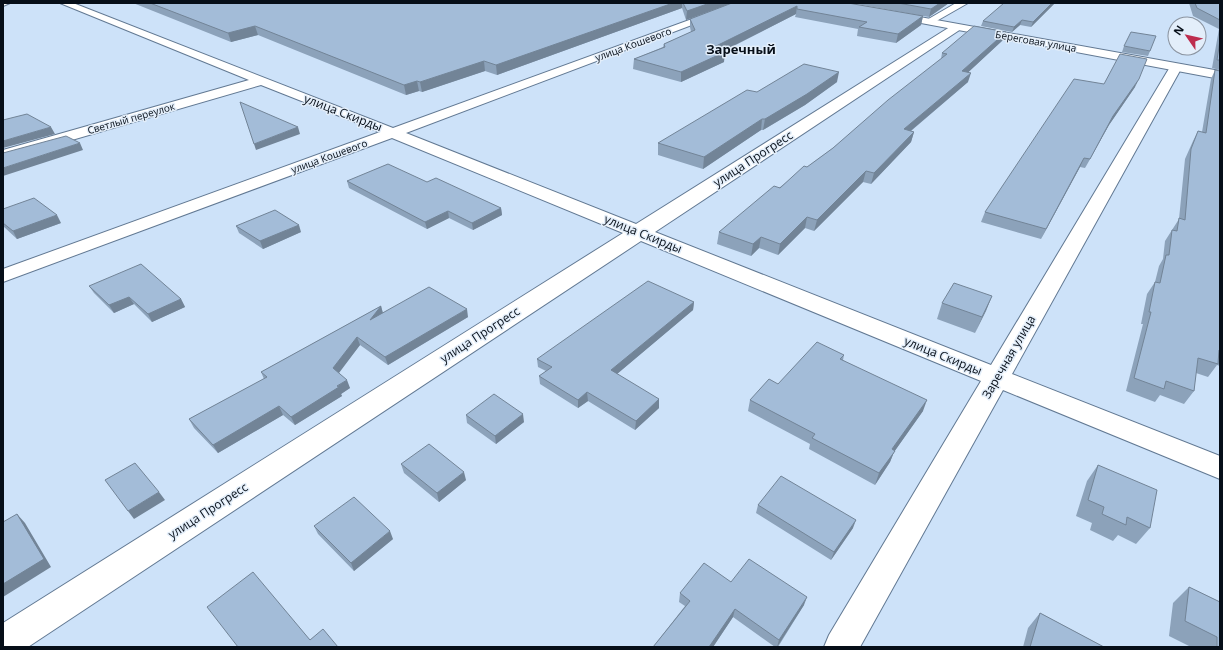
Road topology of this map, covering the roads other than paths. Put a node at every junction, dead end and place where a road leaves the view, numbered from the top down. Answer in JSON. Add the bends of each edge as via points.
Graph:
{"nodes":[{"id":1,"x":65,"y":3,"type":"edge"},
{"id":2,"x":745,"y":3,"type":"edge"},
{"id":3,"x":963,"y":3,"type":"edge"},
{"id":4,"x":879,"y":12,"type":"edge"},
{"id":5,"x":930,"y":21,"type":"junction"},
{"id":6,"x":957,"y":27,"type":"junction"},
{"id":7,"x":1176,"y":67,"type":"junction"},
{"id":8,"x":1220,"y":75,"type":"edge"},
{"id":9,"x":260,"y":81,"type":"junction"},
{"id":10,"x":391,"y":132,"type":"junction"},
{"id":11,"x":3,"y":155,"type":"edge"},
{"id":12,"x":639,"y":233,"type":"junction"},
{"id":13,"x":3,"y":276,"type":"edge"},
{"id":14,"x":997,"y":378,"type":"junction"},
{"id":15,"x":1220,"y":468,"type":"edge"},
{"id":16,"x":3,"y":643,"type":"edge"},
{"id":17,"x":841,"y":647,"type":"edge"}],
"edges":[{"from":1,"to":9,"type":"street","name":"улица Скирды"},
{"from":2,"to":10,"type":"street","name":"улица Кошевого"},
{"from":3,"to":5,"type":"street"},
{"from":4,"to":5,"type":"street","name":"Береговая улица"},
{"from":5,"to":6,"type":"street","name":"Береговая улица"},
{"from":6,"to":7,"type":"street","name":"Береговая улица"},
{"from":6,"to":12,"type":"street","name":"улица Прогресс"},
{"from":7,"to":8,"type":"street","name":"Береговая улица"},
{"from":7,"to":14,"type":"street","name":"Заречная улица"},
{"from":9,"to":10,"type":"street","name":"улица Скирды"},
{"from":9,"to":11,"type":"street","name":"Светлый переулок"},
{"from":10,"to":12,"type":"street","name":"улица Скирды"},
{"from":10,"to":13,"type":"street","name":"улица Кошевого"},
{"from":12,"to":14,"type":"street","name":"улица Скирды"},
{"from":12,"to":16,"type":"street","name":"улица Прогресс"},
{"from":14,"to":15,"type":"street","name":"улица Скирды"},
{"from":14,"to":17,"type":"street","name":"Заречная улица"}]}
